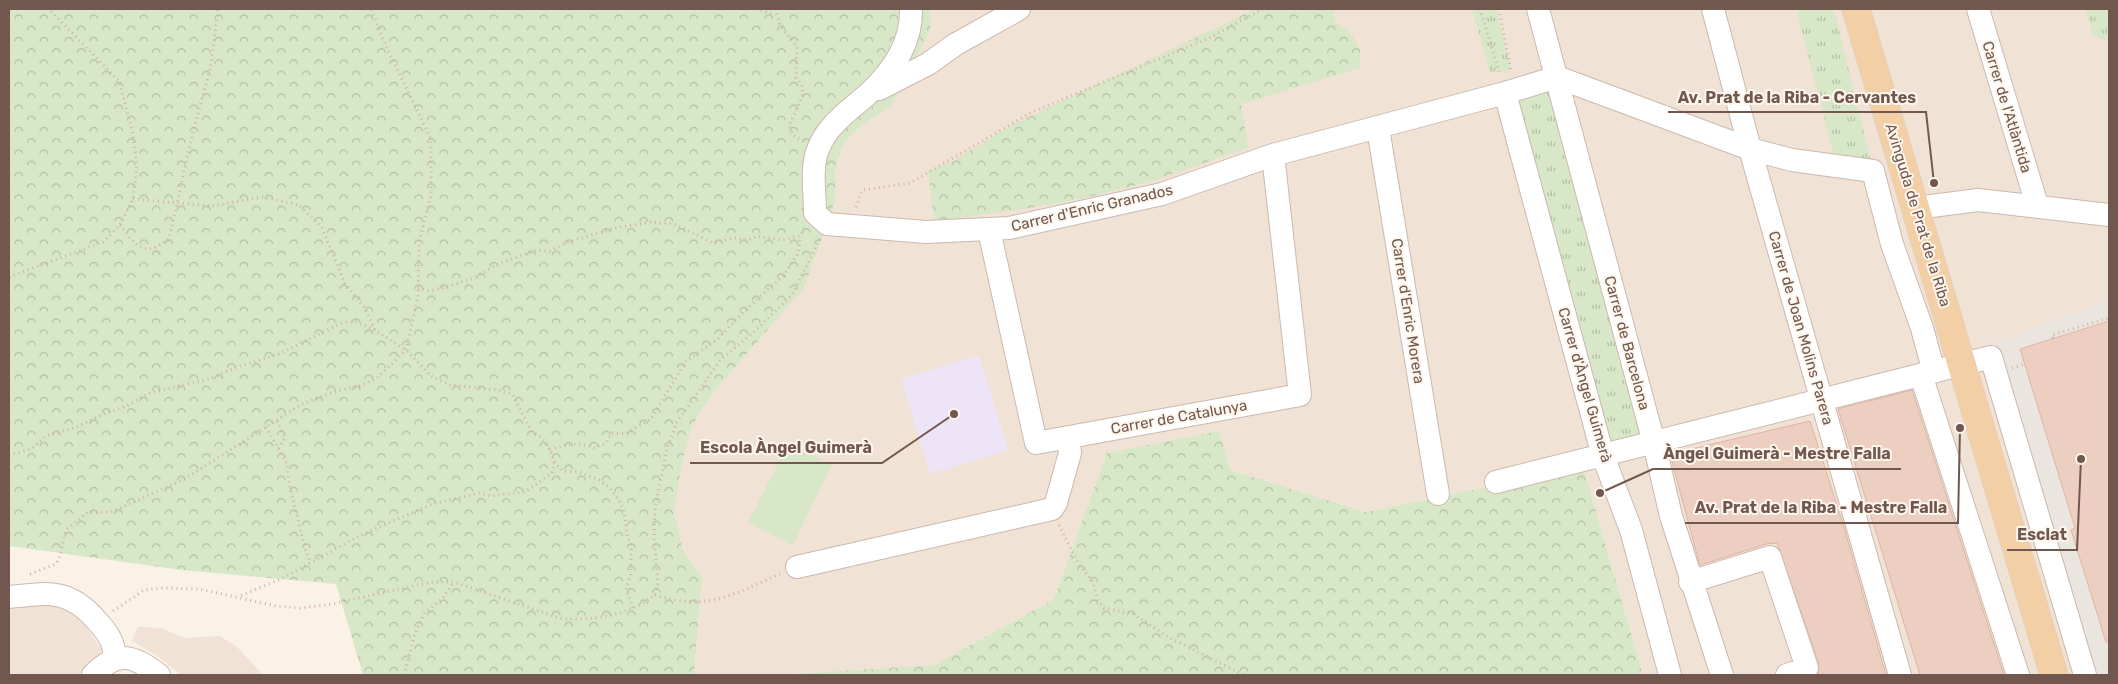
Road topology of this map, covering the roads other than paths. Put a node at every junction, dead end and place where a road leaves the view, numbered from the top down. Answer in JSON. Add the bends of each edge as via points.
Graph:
{"nodes":[{"id":1,"x":1019,"y":9,"type":"edge"},
{"id":2,"x":1538,"y":9,"type":"edge"},
{"id":3,"x":1713,"y":9,"type":"edge"},
{"id":4,"x":1856,"y":9,"type":"edge"},
{"id":5,"x":1978,"y":9,"type":"edge"},
{"id":6,"x":911,"y":19,"type":"edge"},
{"id":7,"x":956,"y":44,"type":"junction"},
{"id":8,"x":1557,"y":77,"type":"junction"},
{"id":9,"x":1510,"y":92,"type":"junction"},
{"id":10,"x":867,"y":94,"type":"junction"},
{"id":11,"x":1378,"y":128,"type":"junction"},
{"id":12,"x":1750,"y":149,"type":"junction"},
{"id":13,"x":1273,"y":155,"type":"junction"},
{"id":14,"x":2037,"y":205,"type":"junction"},
{"id":15,"x":1916,"y":208,"type":"junction"},
{"id":16,"x":2109,"y":214,"type":"edge"},
{"id":17,"x":989,"y":230,"type":"junction"},
{"id":18,"x":1960,"y":365,"type":"junction"},
{"id":19,"x":1928,"y":373,"type":"junction"},
{"id":20,"x":1822,"y":400,"type":"junction"},
{"id":21,"x":1068,"y":438,"type":"junction"},
{"id":22,"x":1654,"y":443,"type":"junction"},
{"id":23,"x":1603,"y":456,"type":"junction"},
{"id":24,"x":1496,"y":482,"type":"dead end"},
{"id":25,"x":1438,"y":494,"type":"dead end"},
{"id":26,"x":796,"y":567,"type":"road end"},
{"id":27,"x":1690,"y":582,"type":"junction"},
{"id":28,"x":9,"y":596,"type":"edge"},
{"id":29,"x":115,"y":658,"type":"junction"},
{"id":30,"x":93,"y":675,"type":"edge"},
{"id":31,"x":159,"y":675,"type":"edge"},
{"id":32,"x":1670,"y":675,"type":"edge"},
{"id":33,"x":1722,"y":675,"type":"edge"},
{"id":34,"x":1787,"y":675,"type":"edge"},
{"id":35,"x":1900,"y":675,"type":"edge"},
{"id":36,"x":2018,"y":675,"type":"edge"},
{"id":37,"x":2054,"y":675,"type":"edge"},
{"id":38,"x":2086,"y":675,"type":"edge"}],
"edges":[{"from":1,"to":7,"type":"street"},
{"from":2,"to":8,"type":"street","name":"Carrer de Barcelona"},
{"from":3,"to":12,"type":"street","name":"Carrer de Joan Molins Parera"},
{"from":4,"to":15,"type":"main road","name":"Avinguda de Prat de la Riba"},
{"from":5,"to":14,"type":"street","name":"Carrer de l'Atlàntida"},
{"from":6,"to":7,"type":"street","via":[[917,45],[923,49],[931,51]]},
{"from":6,"to":10,"type":"street","via":[[905,45],[890,72]]},
{"from":7,"to":10,"type":"street","via":[[928,64]]},
{"from":8,"to":9,"type":"street","name":"Carrer d'Enric Granados"},
{"from":8,"to":12,"type":"street"},
{"from":8,"to":22,"type":"street","name":"Carrer de Barcelona"},
{"from":9,"to":11,"type":"street","name":"Carrer d'Enric Granados"},
{"from":9,"to":23,"type":"street","name":"Carrer d'Àngel Guimerà"},
{"from":10,"to":17,"type":"street","name":"Carrer d'Enric Granados","via":[[845,111],[817,151],[814,172],[821,219],[926,232]]},
{"from":11,"to":13,"type":"street","name":"Carrer d'Enric Granados"},
{"from":11,"to":25,"type":"street","name":"Carrer d'Enric Morera"},
{"from":12,"to":19,"type":"street","via":[[1792,160],[1873,171],[1892,244],[1922,328]]},
{"from":12,"to":20,"type":"street","name":"Carrer de Joan Molins Parera"},
{"from":13,"to":17,"type":"street","name":"Carrer d'Enric Granados","via":[[1162,194]]},
{"from":13,"to":21,"type":"street","name":"Carrer de Catalunya","via":[[1300,395]]},
{"from":14,"to":15,"type":"street","via":[[1978,200]]},
{"from":14,"to":16,"type":"street"},
{"from":15,"to":18,"type":"main road","name":"Avinguda de Prat de la Riba"},
{"from":17,"to":21,"type":"street","name":"Carrer de Catalunya","via":[[1036,444]]},
{"from":18,"to":19,"type":"street"},
{"from":18,"to":37,"type":"main road","name":"Avinguda de Prat de la Riba"},
{"from":18,"to":38,"type":"street","via":[[1992,357]]},
{"from":19,"to":20,"type":"street"},
{"from":19,"to":36,"type":"street"},
{"from":20,"to":22,"type":"street"},
{"from":20,"to":35,"type":"street","name":"Carrer de Joan Molins Parera"},
{"from":21,"to":26,"type":"street","via":[[1070,453],[1052,509]]},
{"from":22,"to":23,"type":"street"},
{"from":22,"to":27,"type":"street","name":"Carrer de Barcelona"},
{"from":23,"to":24,"type":"street"},
{"from":23,"to":32,"type":"street","name":"Carrer d'Àngel Guimerà","via":[[1632,530]]},
{"from":27,"to":33,"type":"street","name":"Carrer de Barcelona"},
{"from":27,"to":34,"type":"street","via":[[1770,557],[1807,668]]},
{"from":28,"to":29,"type":"street","via":[[51,594],[83,604],[110,637]]},
{"from":29,"to":30,"type":"street"},
{"from":29,"to":31,"type":"street","via":[[129,658]]}]}
